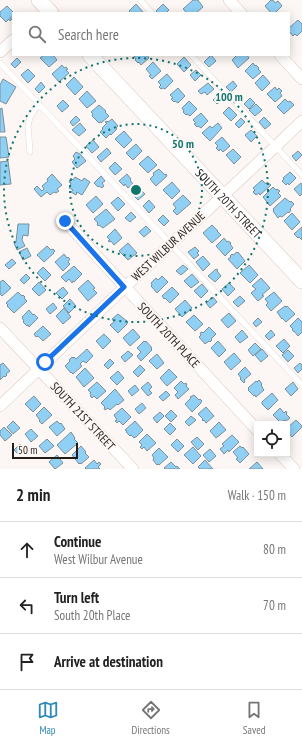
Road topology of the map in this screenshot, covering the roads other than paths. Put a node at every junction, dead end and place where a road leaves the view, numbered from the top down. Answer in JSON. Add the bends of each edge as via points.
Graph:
{"nodes":[{"id":1,"x":140,"y":0,"type":"edge"},
{"id":2,"x":229,"y":0,"type":"edge"},
{"id":3,"x":151,"y":12,"type":"edge"},
{"id":4,"x":240,"y":12,"type":"edge"},
{"id":5,"x":12,"y":41,"type":"edge"},
{"id":6,"x":0,"y":52,"type":"edge"},
{"id":7,"x":91,"y":56,"type":"edge"},
{"id":8,"x":192,"y":56,"type":"edge"},
{"id":9,"x":281,"y":56,"type":"edge"},
{"id":10,"x":0,"y":63,"type":"edge"},
{"id":11,"x":302,"y":79,"type":"edge"},
{"id":12,"x":39,"y":104,"type":"junction"},
{"id":13,"x":302,"y":121,"type":"edge"},
{"id":14,"x":276,"y":146,"type":"junction"},
{"id":15,"x":30,"y":152,"type":"dead end"},
{"id":16,"x":302,"y":175,"type":"edge"},
{"id":17,"x":221,"y":196,"type":"junction"},
{"id":18,"x":65,"y":221,"type":"dead end"},
{"id":19,"x":171,"y":244,"type":"junction"},
{"id":20,"x":302,"y":281,"type":"edge"},
{"id":21,"x":124,"y":287,"type":"junction"},
{"id":22,"x":0,"y":328,"type":"edge"},
{"id":23,"x":39,"y":368,"type":"junction"},
{"id":24,"x":302,"y":385,"type":"edge"},
{"id":25,"x":0,"y":406,"type":"edge"},
{"id":26,"x":254,"y":427,"type":"edge"},
{"id":27,"x":283,"y":457,"type":"edge"},
{"id":28,"x":133,"y":469,"type":"edge"},
{"id":29,"x":294,"y":469,"type":"edge"}],
"edges":[{"from":1,"to":3,"type":"lane"},
{"from":2,"to":4,"type":"street"},
{"from":5,"to":6,"type":"street"},
{"from":7,"to":17,"type":"street","name":"SOUTH 20TH STREET"},
{"from":8,"to":14,"type":"lane"},
{"from":9,"to":11,"type":"street"},
{"from":10,"to":12,"type":"lane"},
{"from":12,"to":15,"type":"lane","via":[[30,117],[28,126]]},
{"from":12,"to":19,"type":"lane"},
{"from":13,"to":14,"type":"street","name":"WEST WILBUR AVENUE"},
{"from":14,"to":16,"type":"lane"},
{"from":14,"to":17,"type":"street","name":"WEST WILBUR AVENUE"},
{"from":17,"to":19,"type":"street","name":"WEST WILBUR AVENUE"},
{"from":17,"to":20,"type":"street","name":"SOUTH 20TH STREET"},
{"from":18,"to":21,"type":"street","name":"SOUTH 20TH PLACE"},
{"from":19,"to":21,"type":"street","name":"WEST WILBUR AVENUE"},
{"from":19,"to":24,"type":"lane"},
{"from":21,"to":23,"type":"street","name":"WEST WILBUR AVENUE"},
{"from":21,"to":26,"type":"street","name":"SOUTH 20TH PLACE"},
{"from":22,"to":23,"type":"street","name":"SOUTH 21ST STREET"},
{"from":23,"to":25,"type":"street","name":"WEST WILBUR AVENUE"},
{"from":23,"to":28,"type":"street","name":"SOUTH 21ST STREET"},
{"from":27,"to":29,"type":"street"}]}
